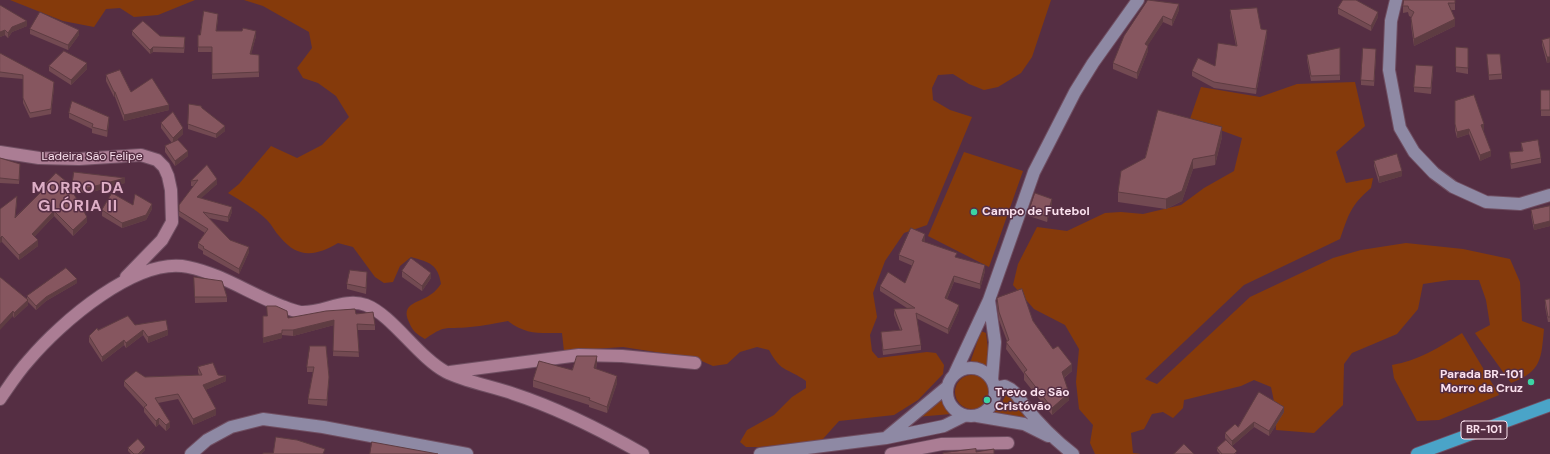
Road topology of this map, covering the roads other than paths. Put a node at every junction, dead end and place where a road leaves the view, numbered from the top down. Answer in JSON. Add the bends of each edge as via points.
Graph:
{"nodes":[{"id":1,"x":1138,"y":0,"type":"edge"},
{"id":2,"x":1396,"y":0,"type":"edge"},
{"id":3,"x":0,"y":152,"type":"edge"},
{"id":4,"x":1550,"y":194,"type":"edge"},
{"id":5,"x":121,"y":282,"type":"junction"},
{"id":6,"x":989,"y":300,"type":"junction"},
{"id":7,"x":695,"y":363,"type":"dead end"},
{"id":8,"x":447,"y":372,"type":"junction"},
{"id":9,"x":954,"y":375,"type":"junction"},
{"id":10,"x":994,"y":384,"type":"junction"},
{"id":11,"x":947,"y":388,"type":"junction"},
{"id":12,"x":0,"y":399,"type":"edge"},
{"id":13,"x":1550,"y":405,"type":"edge"},
{"id":14,"x":964,"y":416,"type":"junction"},
{"id":15,"x":977,"y":416,"type":"junction"},
{"id":16,"x":944,"y":426,"type":"junction"},
{"id":17,"x":886,"y":438,"type":"junction"},
{"id":18,"x":1056,"y":440,"type":"junction"},
{"id":19,"x":1008,"y":443,"type":"dead end"},
{"id":20,"x":942,"y":444,"type":"junction"},
{"id":21,"x":191,"y":454,"type":"edge"},
{"id":22,"x":467,"y":454,"type":"edge"},
{"id":23,"x":643,"y":454,"type":"edge"},
{"id":24,"x":760,"y":454,"type":"edge"},
{"id":25,"x":891,"y":454,"type":"edge"},
{"id":26,"x":1073,"y":454,"type":"edge"},
{"id":27,"x":1417,"y":454,"type":"edge"}],
"edges":[{"from":1,"to":6,"type":"main road","via":[[1075,92],[1034,172]]},
{"from":2,"to":4,"type":"main road","via":[[1391,21],[1389,70],[1400,128],[1414,152],[1434,173],[1453,187],[1486,202],[1520,204]]},
{"from":3,"to":5,"type":"street","name":"Ladeira São Felipe","via":[[39,158],[79,159],[141,155],[157,160],[164,167],[171,190],[172,222],[162,240]]},
{"from":5,"to":8,"type":"street","via":[[158,267],[187,267],[224,278],[267,300],[299,312],[347,302],[366,305],[380,313],[420,352]]},
{"from":5,"to":12,"type":"street","via":[[53,335],[30,359]]},
{"from":6,"to":9,"type":"main road"},
{"from":6,"to":10,"type":"main road","via":[[995,342]]},
{"from":7,"to":8,"type":"street","via":[[579,355]]},
{"from":8,"to":23,"type":"street","via":[[561,411],[600,429]]},
{"from":9,"to":10,"type":"main road","via":[[960,370],[975,368],[982,370]]},
{"from":9,"to":11,"type":"main road"},
{"from":10,"to":15,"type":"main road","via":[[994,403],[984,414]]},
{"from":10,"to":18,"type":"main road","via":[[1012,389]]},
{"from":11,"to":14,"type":"main road","via":[[952,408]]},
{"from":11,"to":17,"type":"main road"},
{"from":13,"to":27,"type":"highway","number":"BR-101"},
{"from":14,"to":15,"type":"main road"},
{"from":14,"to":16,"type":"main road"},
{"from":15,"to":18,"type":"main road","via":[[1024,424]]},
{"from":16,"to":17,"type":"main road"},
{"from":16,"to":20,"type":"street"},
{"from":17,"to":24,"type":"main road"},
{"from":18,"to":26,"type":"main road"},
{"from":19,"to":20,"type":"street"},
{"from":20,"to":25,"type":"street"},
{"from":21,"to":22,"type":"main road","via":[[207,440],[231,427],[263,419],[323,427]]}]}
